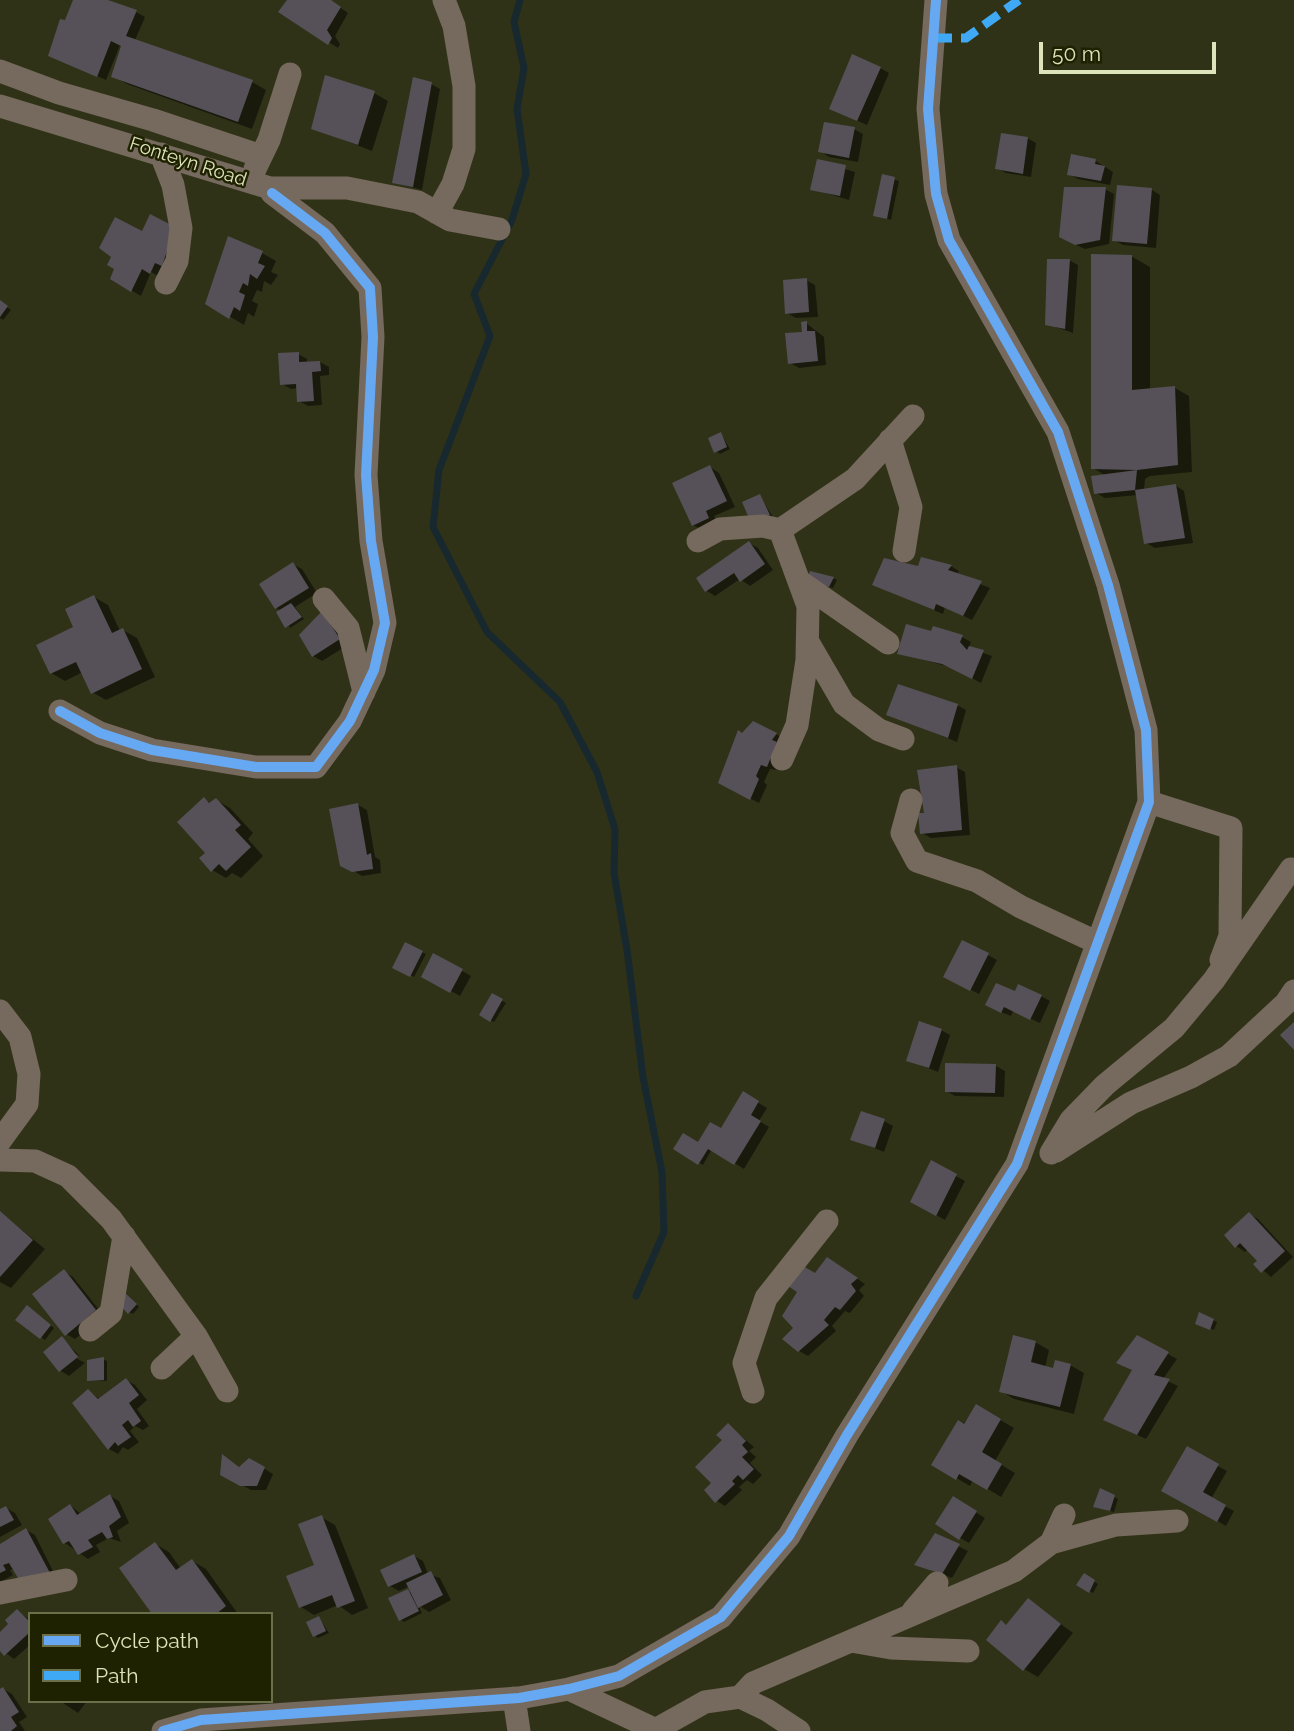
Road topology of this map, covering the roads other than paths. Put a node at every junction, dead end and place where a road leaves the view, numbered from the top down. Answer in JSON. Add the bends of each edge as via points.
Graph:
{"nodes":[{"id":1,"x":444,"y":0,"type":"edge"},
{"id":2,"x":936,"y":0,"type":"edge"},
{"id":3,"x":0,"y":71,"type":"edge"},
{"id":4,"x":290,"y":74,"type":"dead end"},
{"id":5,"x":0,"y":106,"type":"edge"},
{"id":6,"x":161,"y":154,"type":"junction"},
{"id":7,"x":261,"y":156,"type":"junction"},
{"id":8,"x":249,"y":181,"type":"junction"},
{"id":9,"x":272,"y":194,"type":"dead end"},
{"id":10,"x":437,"y":213,"type":"junction"},
{"id":11,"x":499,"y":229,"type":"dead end"},
{"id":12,"x":166,"y":283,"type":"dead end"},
{"id":13,"x":913,"y":416,"type":"dead end"},
{"id":14,"x":890,"y":440,"type":"junction"},
{"id":15,"x":780,"y":530,"type":"junction"},
{"id":16,"x":698,"y":541,"type":"dead end"},
{"id":17,"x":904,"y":551,"type":"dead end"},
{"id":18,"x":799,"y":581,"type":"junction"},
{"id":19,"x":324,"y":599,"type":"dead end"},
{"id":20,"x":807,"y":639,"type":"junction"},
{"id":21,"x":888,"y":643,"type":"dead end"},
{"id":22,"x":364,"y":692,"type":"junction"},
{"id":23,"x":60,"y":712,"type":"dead end"},
{"id":24,"x":904,"y":739,"type":"dead end"},
{"id":25,"x":782,"y":759,"type":"dead end"},
{"id":26,"x":911,"y":800,"type":"dead end"},
{"id":27,"x":1149,"y":802,"type":"junction"},
{"id":28,"x":1291,"y":869,"type":"dead end"},
{"id":29,"x":1096,"y":942,"type":"junction"},
{"id":30,"x":1214,"y":980,"type":"junction"},
{"id":31,"x":1294,"y":991,"type":"edge"},
{"id":32,"x":0,"y":1011,"type":"edge"},
{"id":33,"x":0,"y":1141,"type":"edge"},
{"id":34,"x":1051,"y":1153,"type":"junction"},
{"id":35,"x":0,"y":1160,"type":"edge"},
{"id":36,"x":1017,"y":1164,"type":"junction"},
{"id":37,"x":827,"y":1221,"type":"dead end"},
{"id":38,"x":124,"y":1236,"type":"junction"},
{"id":39,"x":90,"y":1329,"type":"dead end"},
{"id":40,"x":196,"y":1336,"type":"junction"},
{"id":41,"x":162,"y":1368,"type":"dead end"},
{"id":42,"x":227,"y":1391,"type":"dead end"},
{"id":43,"x":752,"y":1392,"type":"dead end"},
{"id":44,"x":1064,"y":1515,"type":"dead end"},
{"id":45,"x":1177,"y":1521,"type":"dead end"},
{"id":46,"x":1051,"y":1544,"type":"junction"},
{"id":47,"x":66,"y":1580,"type":"dead end"},
{"id":48,"x":937,"y":1583,"type":"dead end"},
{"id":49,"x":0,"y":1593,"type":"edge"},
{"id":50,"x":908,"y":1616,"type":"junction"},
{"id":51,"x":851,"y":1641,"type":"junction"},
{"id":52,"x":968,"y":1651,"type":"dead end"},
{"id":53,"x":569,"y":1689,"type":"junction"},
{"id":54,"x":740,"y":1697,"type":"junction"},
{"id":55,"x":514,"y":1698,"type":"junction"},
{"id":56,"x":657,"y":1730,"type":"edge"},
{"id":57,"x":163,"y":1731,"type":"edge"},
{"id":58,"x":519,"y":1731,"type":"edge"},
{"id":59,"x":799,"y":1731,"type":"edge"}],
"edges":[{"from":1,"to":10,"type":"street","via":[[454,26],[464,86],[464,149]]},
{"from":2,"to":27,"type":"street","via":[[928,108],[936,194],[949,240],[1058,432],[1108,584],[1146,730]]},
{"from":3,"to":7,"type":"street"},
{"from":4,"to":7,"type":"street"},
{"from":5,"to":6,"type":"street","name":"Fonteyn Road"},
{"from":6,"to":8,"type":"street","name":"Fonteyn Road"},
{"from":6,"to":12,"type":"street","via":[[181,228],[177,261]]},
{"from":7,"to":8,"type":"street"},
{"from":8,"to":10,"type":"street","name":"Fonteyn Road","via":[[270,188],[347,188],[418,202]]},
{"from":9,"to":22,"type":"street","via":[[325,233],[370,288],[373,337],[366,475],[371,541],[385,622]]},
{"from":10,"to":11,"type":"street","name":"Fonteyn Road","via":[[450,220]]},
{"from":13,"to":14,"type":"street"},
{"from":14,"to":15,"type":"street","via":[[855,479]]},
{"from":14,"to":17,"type":"street","via":[[911,507]]},
{"from":15,"to":16,"type":"street","via":[[720,528]]},
{"from":15,"to":18,"type":"street"},
{"from":18,"to":20,"type":"street","via":[[808,606]]},
{"from":18,"to":21,"type":"street"},
{"from":19,"to":22,"type":"street","via":[[348,628]]},
{"from":20,"to":24,"type":"street","via":[[844,704],[878,730]]},
{"from":20,"to":25,"type":"street","via":[[797,725]]},
{"from":22,"to":23,"type":"street","via":[[316,767],[256,767],[152,750],[100,733]]},
{"from":26,"to":29,"type":"street","via":[[902,833],[917,861],[977,881]]},
{"from":27,"to":29,"type":"street"},
{"from":27,"to":30,"type":"street","via":[[1231,828],[1230,936]]},
{"from":28,"to":30,"type":"street"},
{"from":29,"to":36,"type":"street"},
{"from":30,"to":34,"type":"street","via":[[1174,1028],[1071,1120]]},
{"from":31,"to":34,"type":"street","via":[[1229,1056],[1131,1103]]},
{"from":32,"to":33,"type":"street","via":[[20,1037],[29,1074],[27,1104]]},
{"from":34,"to":36,"type":"street"},
{"from":35,"to":38,"type":"street","via":[[35,1161],[68,1176]]},
{"from":36,"to":53,"type":"street","via":[[789,1536],[721,1617],[619,1676]]},
{"from":37,"to":43,"type":"street","via":[[766,1298],[744,1363]]},
{"from":38,"to":39,"type":"street","via":[[111,1313]]},
{"from":38,"to":40,"type":"street"},
{"from":40,"to":41,"type":"street"},
{"from":40,"to":42,"type":"street"},
{"from":44,"to":46,"type":"street"},
{"from":45,"to":46,"type":"street","via":[[1116,1525]]},
{"from":46,"to":50,"type":"street","via":[[989,1584]]},
{"from":47,"to":49,"type":"street"},
{"from":48,"to":50,"type":"street"},
{"from":50,"to":51,"type":"street"},
{"from":51,"to":52,"type":"street","via":[[891,1648]]},
{"from":51,"to":54,"type":"street","via":[[753,1683]]},
{"from":53,"to":55,"type":"street"},
{"from":53,"to":56,"type":"street"},
{"from":54,"to":56,"type":"street","via":[[705,1702]]},
{"from":54,"to":59,"type":"street"},
{"from":55,"to":57,"type":"street","via":[[201,1720]]},
{"from":55,"to":58,"type":"street"}]}
